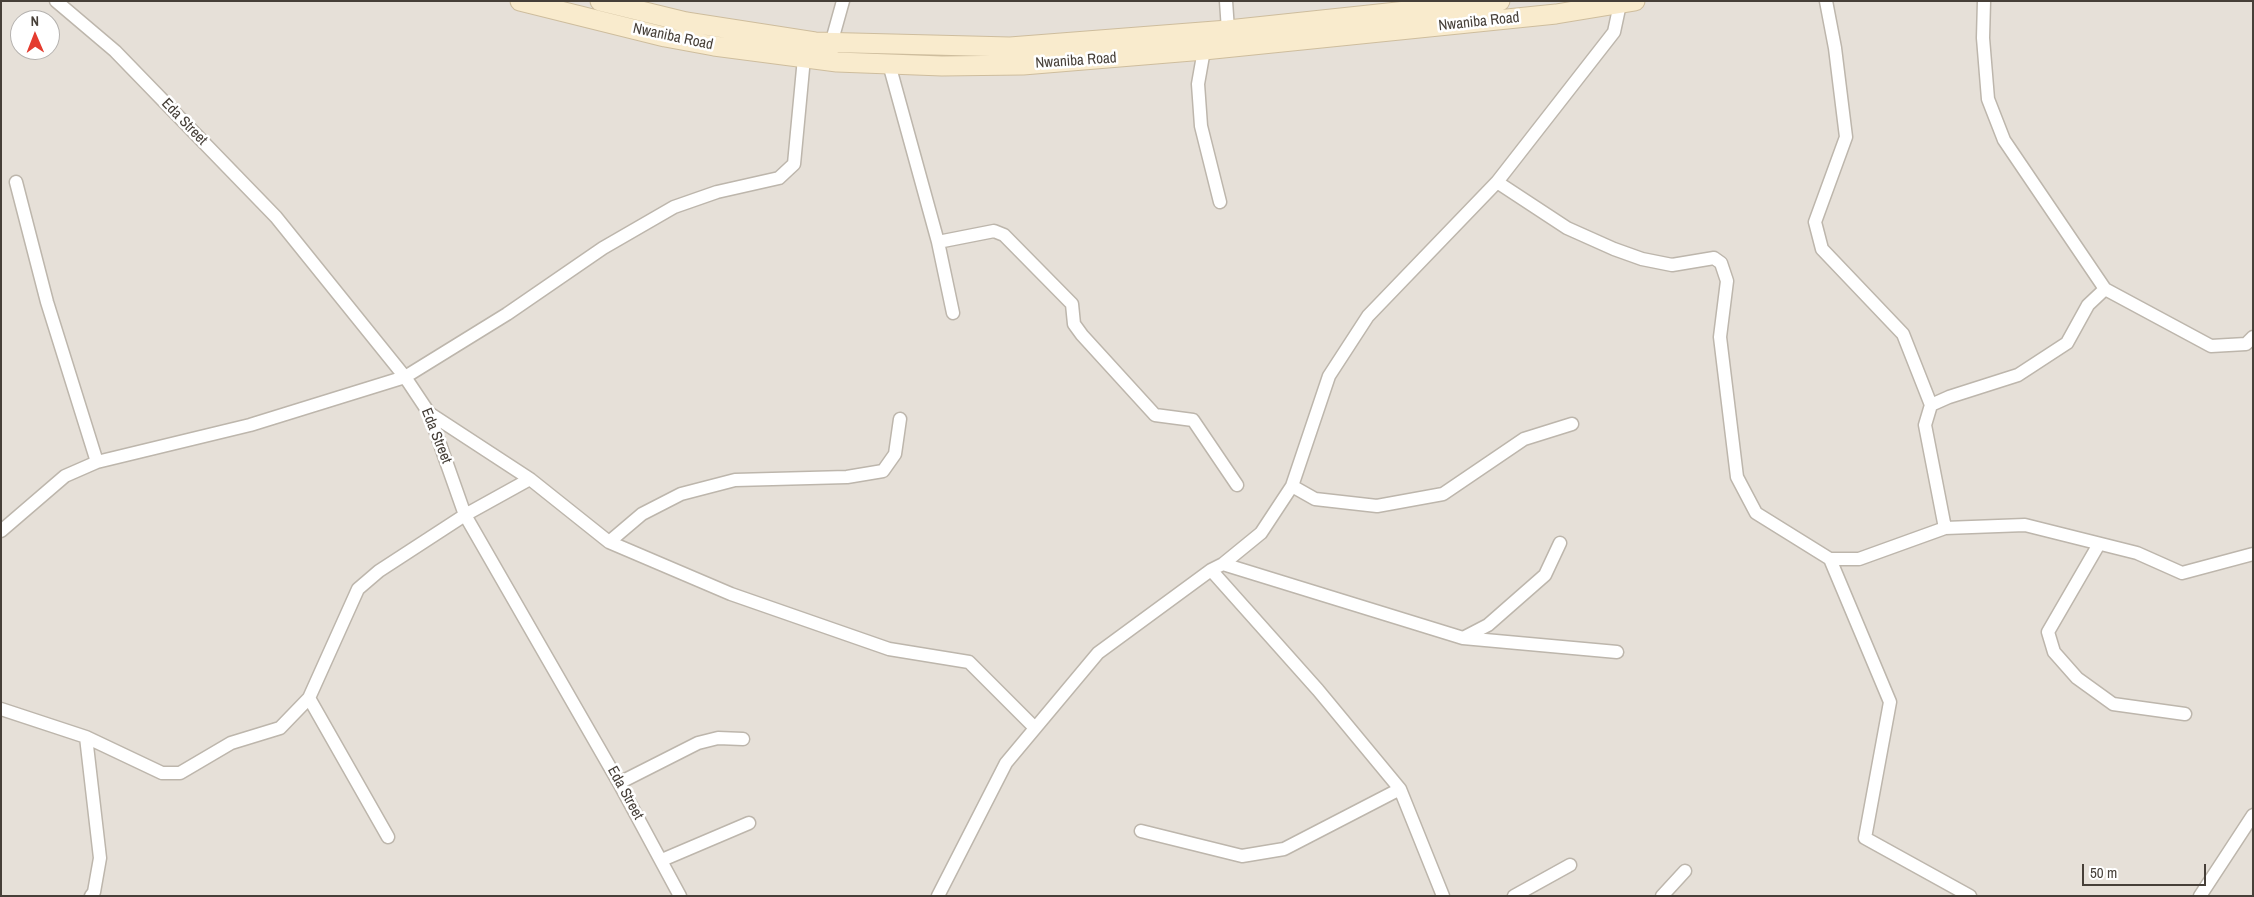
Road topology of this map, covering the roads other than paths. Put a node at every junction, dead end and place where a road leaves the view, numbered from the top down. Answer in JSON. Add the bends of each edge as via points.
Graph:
{"nodes":[{"id":1,"x":56,"y":1,"type":"edge"},
{"id":2,"x":520,"y":1,"type":"edge"},
{"id":3,"x":600,"y":1,"type":"edge"},
{"id":4,"x":843,"y":1,"type":"edge"},
{"id":5,"x":1226,"y":1,"type":"edge"},
{"id":6,"x":1500,"y":1,"type":"edge"},
{"id":7,"x":1826,"y":1,"type":"edge"},
{"id":8,"x":1984,"y":1,"type":"edge"},
{"id":9,"x":1628,"y":3,"type":"edge"},
{"id":10,"x":1598,"y":4,"type":"edge"},
{"id":11,"x":1228,"y":30,"type":"junction"},
{"id":12,"x":830,"y":44,"type":"junction"},
{"id":13,"x":1204,"y":50,"type":"junction"},
{"id":14,"x":804,"y":58,"type":"junction"},
{"id":15,"x":889,"y":64,"type":"junction"},
{"id":16,"x":16,"y":182,"type":"dead end"},
{"id":17,"x":1497,"y":182,"type":"junction"},
{"id":18,"x":1220,"y":202,"type":"dead end"},
{"id":19,"x":938,"y":242,"type":"junction"},
{"id":20,"x":2105,"y":288,"type":"junction"},
{"id":21,"x":953,"y":313,"type":"dead end"},
{"id":22,"x":2253,"y":337,"type":"edge"},
{"id":23,"x":405,"y":377,"type":"junction"},
{"id":24,"x":1932,"y":406,"type":"junction"},
{"id":25,"x":429,"y":413,"type":"junction"},
{"id":26,"x":900,"y":418,"type":"dead end"},
{"id":27,"x":1572,"y":424,"type":"dead end"},
{"id":28,"x":97,"y":462,"type":"junction"},
{"id":29,"x":530,"y":479,"type":"junction"},
{"id":30,"x":1237,"y":485,"type":"dead end"},
{"id":31,"x":1292,"y":486,"type":"junction"},
{"id":32,"x":465,"y":515,"type":"junction"},
{"id":33,"x":1945,"y":528,"type":"junction"},
{"id":34,"x":1,"y":531,"type":"edge"},
{"id":35,"x":609,"y":542,"type":"junction"},
{"id":36,"x":1560,"y":543,"type":"dead end"},
{"id":37,"x":2100,"y":544,"type":"junction"},
{"id":38,"x":2253,"y":554,"type":"edge"},
{"id":39,"x":1830,"y":559,"type":"junction"},
{"id":40,"x":1217,"y":567,"type":"junction"},
{"id":41,"x":1463,"y":638,"type":"junction"},
{"id":42,"x":1617,"y":652,"type":"dead end"},
{"id":43,"x":309,"y":698,"type":"junction"},
{"id":44,"x":1,"y":709,"type":"edge"},
{"id":45,"x":2185,"y":714,"type":"dead end"},
{"id":46,"x":1036,"y":728,"type":"junction"},
{"id":47,"x":86,"y":738,"type":"junction"},
{"id":48,"x":743,"y":739,"type":"dead end"},
{"id":49,"x":619,"y":783,"type":"junction"},
{"id":50,"x":1400,"y":789,"type":"junction"},
{"id":51,"x":2253,"y":815,"type":"edge"},
{"id":52,"x":749,"y":823,"type":"dead end"},
{"id":53,"x":1141,"y":831,"type":"dead end"},
{"id":54,"x":388,"y":837,"type":"dead end"},
{"id":55,"x":662,"y":860,"type":"junction"},
{"id":56,"x":1570,"y":865,"type":"dead end"},
{"id":57,"x":1685,"y":871,"type":"dead end"},
{"id":58,"x":90,"y":896,"type":"edge"},
{"id":59,"x":680,"y":896,"type":"edge"},
{"id":60,"x":938,"y":896,"type":"edge"},
{"id":61,"x":1443,"y":896,"type":"edge"},
{"id":62,"x":1514,"y":896,"type":"edge"},
{"id":63,"x":1662,"y":896,"type":"edge"},
{"id":64,"x":1970,"y":896,"type":"edge"},
{"id":65,"x":2200,"y":896,"type":"edge"}],
"edges":[{"from":1,"to":23,"type":"street","name":"Eda Street","via":[[115,51],[276,217]]},
{"from":2,"to":14,"type":"main road","name":"Nwaniba Road","via":[[665,37]]},
{"from":3,"to":12,"type":"main road","via":[[686,22]]},
{"from":4,"to":12,"type":"street"},
{"from":5,"to":11,"type":"street"},
{"from":6,"to":11,"type":"main road"},
{"from":7,"to":24,"type":"street","via":[[1836,48],[1846,137],[1815,222],[1822,249],[1903,334]]},
{"from":8,"to":20,"type":"street","via":[[1983,38],[1988,99],[2004,140]]},
{"from":9,"to":10,"type":"main road","name":"Nwaniba Road"},
{"from":9,"to":17,"type":"street","via":[[1614,32]]},
{"from":10,"to":13,"type":"main road","name":"Nwaniba Road","via":[[1556,14]]},
{"from":11,"to":12,"type":"main road","via":[[1010,47]]},
{"from":13,"to":15,"type":"main road","name":"Nwaniba Road","via":[[1023,65]]},
{"from":13,"to":18,"type":"street","via":[[1198,84],[1201,126]]},
{"from":14,"to":15,"type":"main road","name":"Nwaniba Road"},
{"from":14,"to":23,"type":"street","via":[[794,164],[779,178],[717,192],[674,207],[603,248],[507,314]]},
{"from":15,"to":19,"type":"street"},
{"from":16,"to":28,"type":"street","via":[[47,302]]},
{"from":17,"to":31,"type":"street","via":[[1368,316],[1329,376]]},
{"from":17,"to":39,"type":"street","via":[[1567,228],[1614,250],[1672,265],[1714,258],[1721,263],[1727,281],[1720,337],[1737,477],[1756,513]]},
{"from":19,"to":21,"type":"street"},
{"from":19,"to":30,"type":"street","via":[[994,231],[1004,235],[1072,304],[1074,325],[1155,415],[1193,420]]},
{"from":20,"to":22,"type":"street","via":[[2211,346],[2246,344]]},
{"from":20,"to":24,"type":"street","via":[[2088,305],[2067,343],[2018,376],[1949,397]]},
{"from":23,"to":25,"type":"street","name":"Eda Street"},
{"from":23,"to":28,"type":"street","via":[[250,426]]},
{"from":24,"to":33,"type":"street","via":[[1925,425]]},
{"from":25,"to":29,"type":"street"},
{"from":25,"to":32,"type":"street","name":"Eda Street"},
{"from":26,"to":35,"type":"street","via":[[895,454],[883,471],[847,477],[726,482],[681,494],[642,514]]},
{"from":27,"to":31,"type":"street","via":[[1524,439],[1443,494],[1377,506],[1315,499]]},
{"from":28,"to":34,"type":"street","via":[[65,476]]},
{"from":29,"to":32,"type":"street"},
{"from":29,"to":35,"type":"street"},
{"from":31,"to":40,"type":"street","via":[[1261,533]]},
{"from":32,"to":43,"type":"street","via":[[379,571],[358,589]]},
{"from":32,"to":49,"type":"street","name":"Eda Street"},
{"from":33,"to":37,"type":"street","via":[[2025,525]]},
{"from":33,"to":39,"type":"street","via":[[1859,559]]},
{"from":35,"to":46,"type":"street","via":[[731,594],[889,649],[969,662]]},
{"from":36,"to":41,"type":"street","via":[[1545,575],[1488,625]]},
{"from":37,"to":38,"type":"street","via":[[2137,553],[2182,573]]},
{"from":37,"to":45,"type":"street","via":[[2048,632],[2054,652],[2077,678],[2113,704]]},
{"from":39,"to":64,"type":"street","via":[[1890,702],[1865,838]]},
{"from":40,"to":41,"type":"street"},
{"from":40,"to":46,"type":"street","via":[[1098,653]]},
{"from":40,"to":50,"type":"street"},
{"from":41,"to":42,"type":"street"},
{"from":43,"to":47,"type":"street","via":[[280,728],[231,743],[180,773],[162,773]]},
{"from":43,"to":54,"type":"street"},
{"from":44,"to":47,"type":"street"},
{"from":46,"to":60,"type":"street","via":[[1006,763]]},
{"from":47,"to":58,"type":"street","via":[[100,858],[94,892]]},
{"from":48,"to":49,"type":"street","via":[[718,738],[698,743]]},
{"from":49,"to":55,"type":"street","name":"Eda Street"},
{"from":50,"to":53,"type":"street","via":[[1284,849],[1242,856]]},
{"from":50,"to":61,"type":"street"},
{"from":51,"to":65,"type":"street"},
{"from":52,"to":55,"type":"street"},
{"from":55,"to":59,"type":"street","name":"Eda Street"},
{"from":56,"to":62,"type":"street"},
{"from":57,"to":63,"type":"street"}]}
